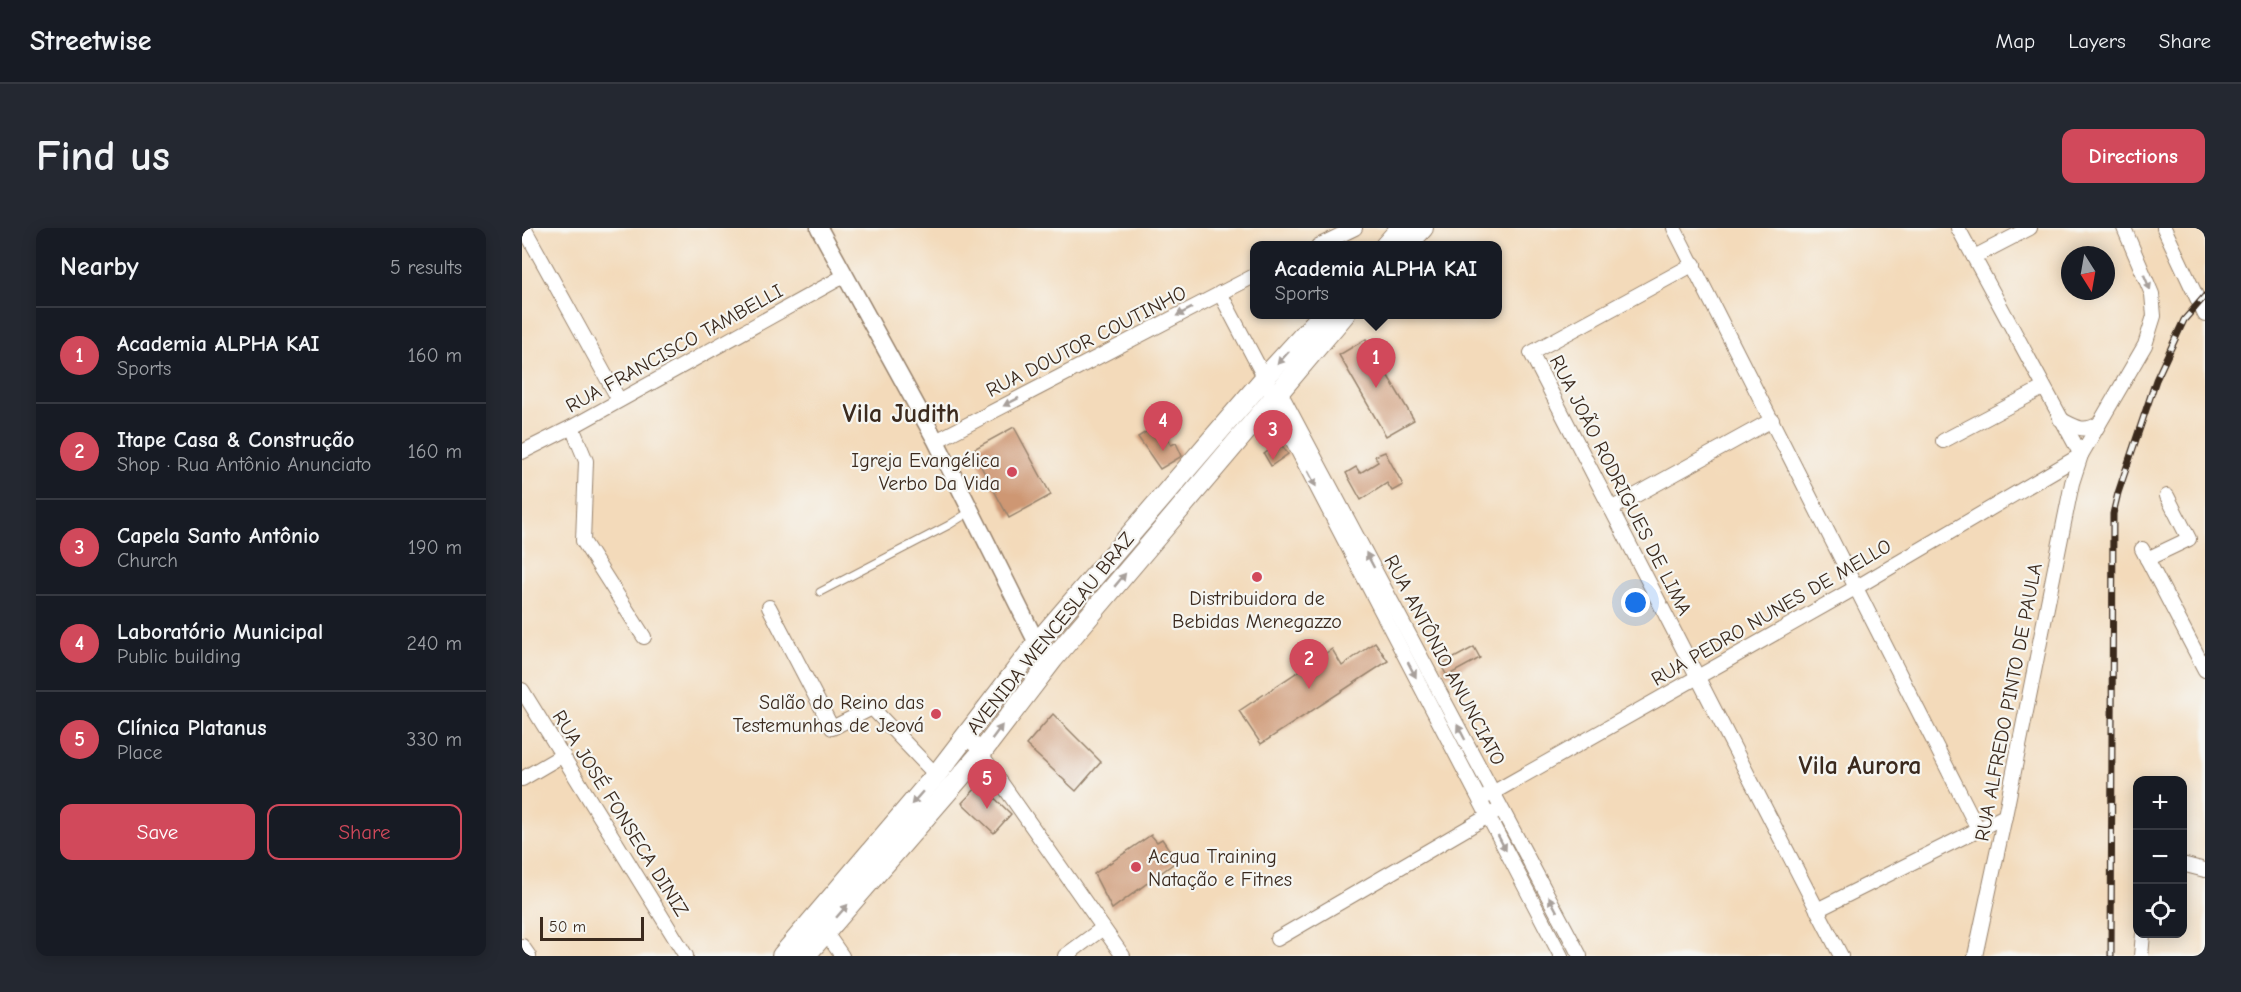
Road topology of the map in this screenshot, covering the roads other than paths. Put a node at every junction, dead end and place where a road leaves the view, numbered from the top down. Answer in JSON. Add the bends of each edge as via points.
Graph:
{"nodes":[{"id":1,"x":524,"y":228,"type":"edge"},
{"id":2,"x":819,"y":228,"type":"edge"},
{"id":3,"x":1355,"y":228,"type":"edge"},
{"id":4,"x":1401,"y":228,"type":"edge"},
{"id":5,"x":1423,"y":228,"type":"edge"},
{"id":6,"x":1674,"y":228,"type":"edge"},
{"id":7,"x":1958,"y":228,"type":"edge"},
{"id":8,"x":2030,"y":228,"type":"edge"},
{"id":9,"x":2124,"y":228,"type":"edge"},
{"id":10,"x":2164,"y":228,"type":"edge"},
{"id":11,"x":1328,"y":241,"type":"edge"},
{"id":12,"x":1389,"y":241,"type":"edge"},
{"id":13,"x":1411,"y":241,"type":"edge"},
{"id":14,"x":534,"y":245,"type":"junction"},
{"id":15,"x":522,"y":254,"type":"edge"},
{"id":16,"x":1974,"y":257,"type":"junction"},
{"id":17,"x":1694,"y":264,"type":"junction"},
{"id":18,"x":844,"y":276,"type":"junction"},
{"id":19,"x":1250,"y":278,"type":"edge"},
{"id":20,"x":1220,"y":293,"type":"junction"},
{"id":21,"x":2205,"y":315,"type":"edge"},
{"id":22,"x":1320,"y":319,"type":"edge"},
{"id":23,"x":1341,"y":319,"type":"edge"},
{"id":24,"x":2043,"y":388,"type":"junction"},
{"id":25,"x":1272,"y":390,"type":"junction"},
{"id":26,"x":619,"y":400,"type":"junction"},
{"id":27,"x":2060,"y":419,"type":"junction"},
{"id":28,"x":1772,"y":420,"type":"junction"},
{"id":29,"x":2099,"y":423,"type":"junction"},
{"id":30,"x":572,"y":427,"type":"junction"},
{"id":31,"x":936,"y":441,"type":"junction"},
{"id":32,"x":1943,"y":441,"type":"dead end"},
{"id":33,"x":522,"y":452,"type":"edge"},
{"id":34,"x":2080,"y":455,"type":"junction"},
{"id":35,"x":2166,"y":496,"type":"dead end"},
{"id":36,"x":1611,"y":509,"type":"junction"},
{"id":37,"x":971,"y":511,"type":"junction"},
{"id":38,"x":1146,"y":516,"type":"junction"},
{"id":39,"x":1163,"y":530,"type":"junction"},
{"id":40,"x":1857,"y":587,"type":"junction"},
{"id":41,"x":820,"y":592,"type":"dead end"},
{"id":42,"x":769,"y":607,"type":"dead end"},
{"id":43,"x":1402,"y":635,"type":"junction"},
{"id":44,"x":644,"y":637,"type":"dead end"},
{"id":45,"x":1037,"y":643,"type":"junction"},
{"id":46,"x":1053,"y":658,"type":"junction"},
{"id":47,"x":2205,"y":670,"type":"edge"},
{"id":48,"x":1697,"y":678,"type":"junction"},
{"id":49,"x":522,"y":690,"type":"edge"},
{"id":50,"x":968,"y":734,"type":"junction"},
{"id":51,"x":981,"y":753,"type":"junction"},
{"id":52,"x":563,"y":755,"type":"junction"},
{"id":53,"x":936,"y":776,"type":"junction"},
{"id":54,"x":522,"y":779,"type":"edge"},
{"id":55,"x":1494,"y":792,"type":"junction"},
{"id":56,"x":1480,"y":800,"type":"junction"},
{"id":57,"x":1502,"y":808,"type":"junction"},
{"id":58,"x":1488,"y":816,"type":"junction"},
{"id":59,"x":2005,"y":816,"type":"junction"},
{"id":60,"x":1978,"y":829,"type":"junction"},
{"id":61,"x":2187,"y":865,"type":"edge"},
{"id":62,"x":2205,"y":870,"type":"edge"},
{"id":63,"x":1817,"y":910,"type":"junction"},
{"id":64,"x":820,"y":924,"type":"junction"},
{"id":65,"x":1103,"y":928,"type":"junction"},
{"id":66,"x":2143,"y":938,"type":"edge"},
{"id":67,"x":1276,"y":939,"type":"dead end"},
{"id":68,"x":522,"y":946,"type":"edge"},
{"id":69,"x":529,"y":956,"type":"edge"},
{"id":70,"x":686,"y":956,"type":"edge"},
{"id":71,"x":782,"y":956,"type":"edge"},
{"id":72,"x":805,"y":956,"type":"edge"},
{"id":73,"x":843,"y":956,"type":"edge"},
{"id":74,"x":1065,"y":956,"type":"edge"},
{"id":75,"x":1122,"y":956,"type":"edge"},
{"id":76,"x":1561,"y":956,"type":"edge"},
{"id":77,"x":1580,"y":956,"type":"edge"},
{"id":78,"x":1841,"y":956,"type":"edge"},
{"id":79,"x":1975,"y":956,"type":"edge"},
{"id":80,"x":2141,"y":956,"type":"edge"}],
"edges":[{"from":1,"to":14,"type":"street"},
{"from":2,"to":18,"type":"street"},
{"from":3,"to":11,"type":"street"},
{"from":4,"to":12,"type":"main road"},
{"from":5,"to":13,"type":"main road"},
{"from":6,"to":17,"type":"street"},
{"from":7,"to":16,"type":"street"},
{"from":8,"to":16,"type":"street"},
{"from":9,"to":29,"type":"street","one_way":true,"via":[[2152,294],[2154,316],[2145,345]]},
{"from":10,"to":21,"type":"street"},
{"from":14,"to":15,"type":"street"},
{"from":14,"to":26,"type":"street"},
{"from":16,"to":24,"type":"street"},
{"from":17,"to":28,"type":"street"},
{"from":17,"to":36,"type":"street","name":"RUA JOÃO RODRIGUES DE LIMA","via":[[1531,353]]},
{"from":18,"to":26,"type":"street","name":"RUA FRANCISCO TAMBELLI"},
{"from":18,"to":31,"type":"street"},
{"from":19,"to":20,"type":"street","name":"RUA DOUTOR COUTINHO"},
{"from":20,"to":25,"type":"street","name":"RUA ANTÔNIO ANUNCIATO"},
{"from":20,"to":31,"type":"street","name":"RUA DOUTOR COUTINHO","one_way":true},
{"from":22,"to":25,"type":"main road","name":"AVENIDA WENCESLAU BRAZ","one_way":true},
{"from":23,"to":25,"type":"main road","name":"AVENIDA WENCESLAU BRAZ"},
{"from":24,"to":27,"type":"street"},
{"from":24,"to":32,"type":"street"},
{"from":25,"to":38,"type":"main road","name":"AVENIDA WENCESLAU BRAZ"},
{"from":25,"to":39,"type":"main road","name":"AVENIDA WENCESLAU BRAZ"},
{"from":25,"to":43,"type":"street","name":"RUA ANTÔNIO ANUNCIATO"},
{"from":26,"to":30,"type":"street","name":"RUA FRANCISCO TAMBELLI"},
{"from":27,"to":29,"type":"street","via":[[2078,428],[2089,429]]},
{"from":27,"to":34,"type":"street"},
{"from":28,"to":36,"type":"street"},
{"from":28,"to":40,"type":"street"},
{"from":29,"to":34,"type":"street"},
{"from":30,"to":33,"type":"street","name":"RUA FRANCISCO TAMBELLI"},
{"from":30,"to":44,"type":"street","via":[[586,461],[583,541]]},
{"from":31,"to":37,"type":"street"},
{"from":34,"to":40,"type":"street","name":"RUA PEDRO NUNES DE MELLO"},
{"from":34,"to":59,"type":"street","name":"RUA ALFREDO PINTO DE PAULA"},
{"from":35,"to":47,"type":"street","via":[[2189,539],[2145,554]]},
{"from":36,"to":48,"type":"street","name":"RUA JOÃO RODRIGUES DE LIMA"},
{"from":37,"to":41,"type":"lane"},
{"from":37,"to":45,"type":"street"},
{"from":38,"to":39,"type":"main road"},
{"from":38,"to":45,"type":"main road","name":"AVENIDA WENCESLAU BRAZ"},
{"from":46,"to":39,"type":"main road","name":"AVENIDA WENCESLAU BRAZ","one_way":true},
{"from":40,"to":48,"type":"street","name":"RUA PEDRO NUNES DE MELLO"},
{"from":40,"to":60,"type":"street"},
{"from":42,"to":53,"type":"street","via":[[832,728],[872,708]]},
{"from":55,"to":43,"type":"street","name":"RUA ANTÔNIO ANUNCIATO","one_way":true},
{"from":43,"to":56,"type":"street","name":"RUA ANTÔNIO ANUNCIATO","one_way":true},
{"from":45,"to":46,"type":"street"},
{"from":45,"to":50,"type":"main road","name":"AVENIDA WENCESLAU BRAZ"},
{"from":51,"to":46,"type":"main road","name":"AVENIDA WENCESLAU BRAZ","one_way":true},
{"from":48,"to":55,"type":"street","name":"RUA PEDRO NUNES DE MELLO"},
{"from":48,"to":63,"type":"street","name":"RUA JOÃO RODRIGUES DE LIMA"},
{"from":49,"to":52,"type":"street","name":"RUA JOSÉ FONSECA DINIZ"},
{"from":50,"to":51,"type":"street"},
{"from":50,"to":53,"type":"main road","name":"AVENIDA WENCESLAU BRAZ"},
{"from":64,"to":51,"type":"main road","name":"AVENIDA WENCESLAU BRAZ","one_way":true},
{"from":51,"to":65,"type":"street"},
{"from":52,"to":54,"type":"street"},
{"from":52,"to":70,"type":"street","name":"RUA JOSÉ FONSECA DINIZ"},
{"from":53,"to":64,"type":"main road","name":"AVENIDA WENCESLAU BRAZ","one_way":true},
{"from":55,"to":56,"type":"street","name":"RUA PEDRO NUNES DE MELLO"},
{"from":55,"to":57,"type":"street","name":"RUA ANTÔNIO ANUNCIATO"},
{"from":56,"to":58,"type":"street","name":"RUA ANTÔNIO ANUNCIATO"},
{"from":57,"to":58,"type":"street"},
{"from":77,"to":57,"type":"street","name":"RUA ANTÔNIO ANUNCIATO","one_way":true},
{"from":58,"to":67,"type":"street"},
{"from":58,"to":76,"type":"street","name":"RUA ANTÔNIO ANUNCIATO","one_way":true},
{"from":59,"to":60,"type":"street"},
{"from":59,"to":79,"type":"street","name":"RUA ALFREDO PINTO DE PAULA"},
{"from":60,"to":63,"type":"street"},
{"from":61,"to":62,"type":"street"},
{"from":63,"to":78,"type":"street","name":"RUA JOÃO RODRIGUES DE LIMA"},
{"from":64,"to":71,"type":"main road","name":"AVENIDA WENCESLAU BRAZ"},
{"from":64,"to":72,"type":"main road","name":"AVENIDA WENCESLAU BRAZ"},
{"from":64,"to":73,"type":"street"},
{"from":65,"to":74,"type":"street"},
{"from":65,"to":75,"type":"street"},
{"from":66,"to":80,"type":"street"},
{"from":68,"to":69,"type":"street"}]}
